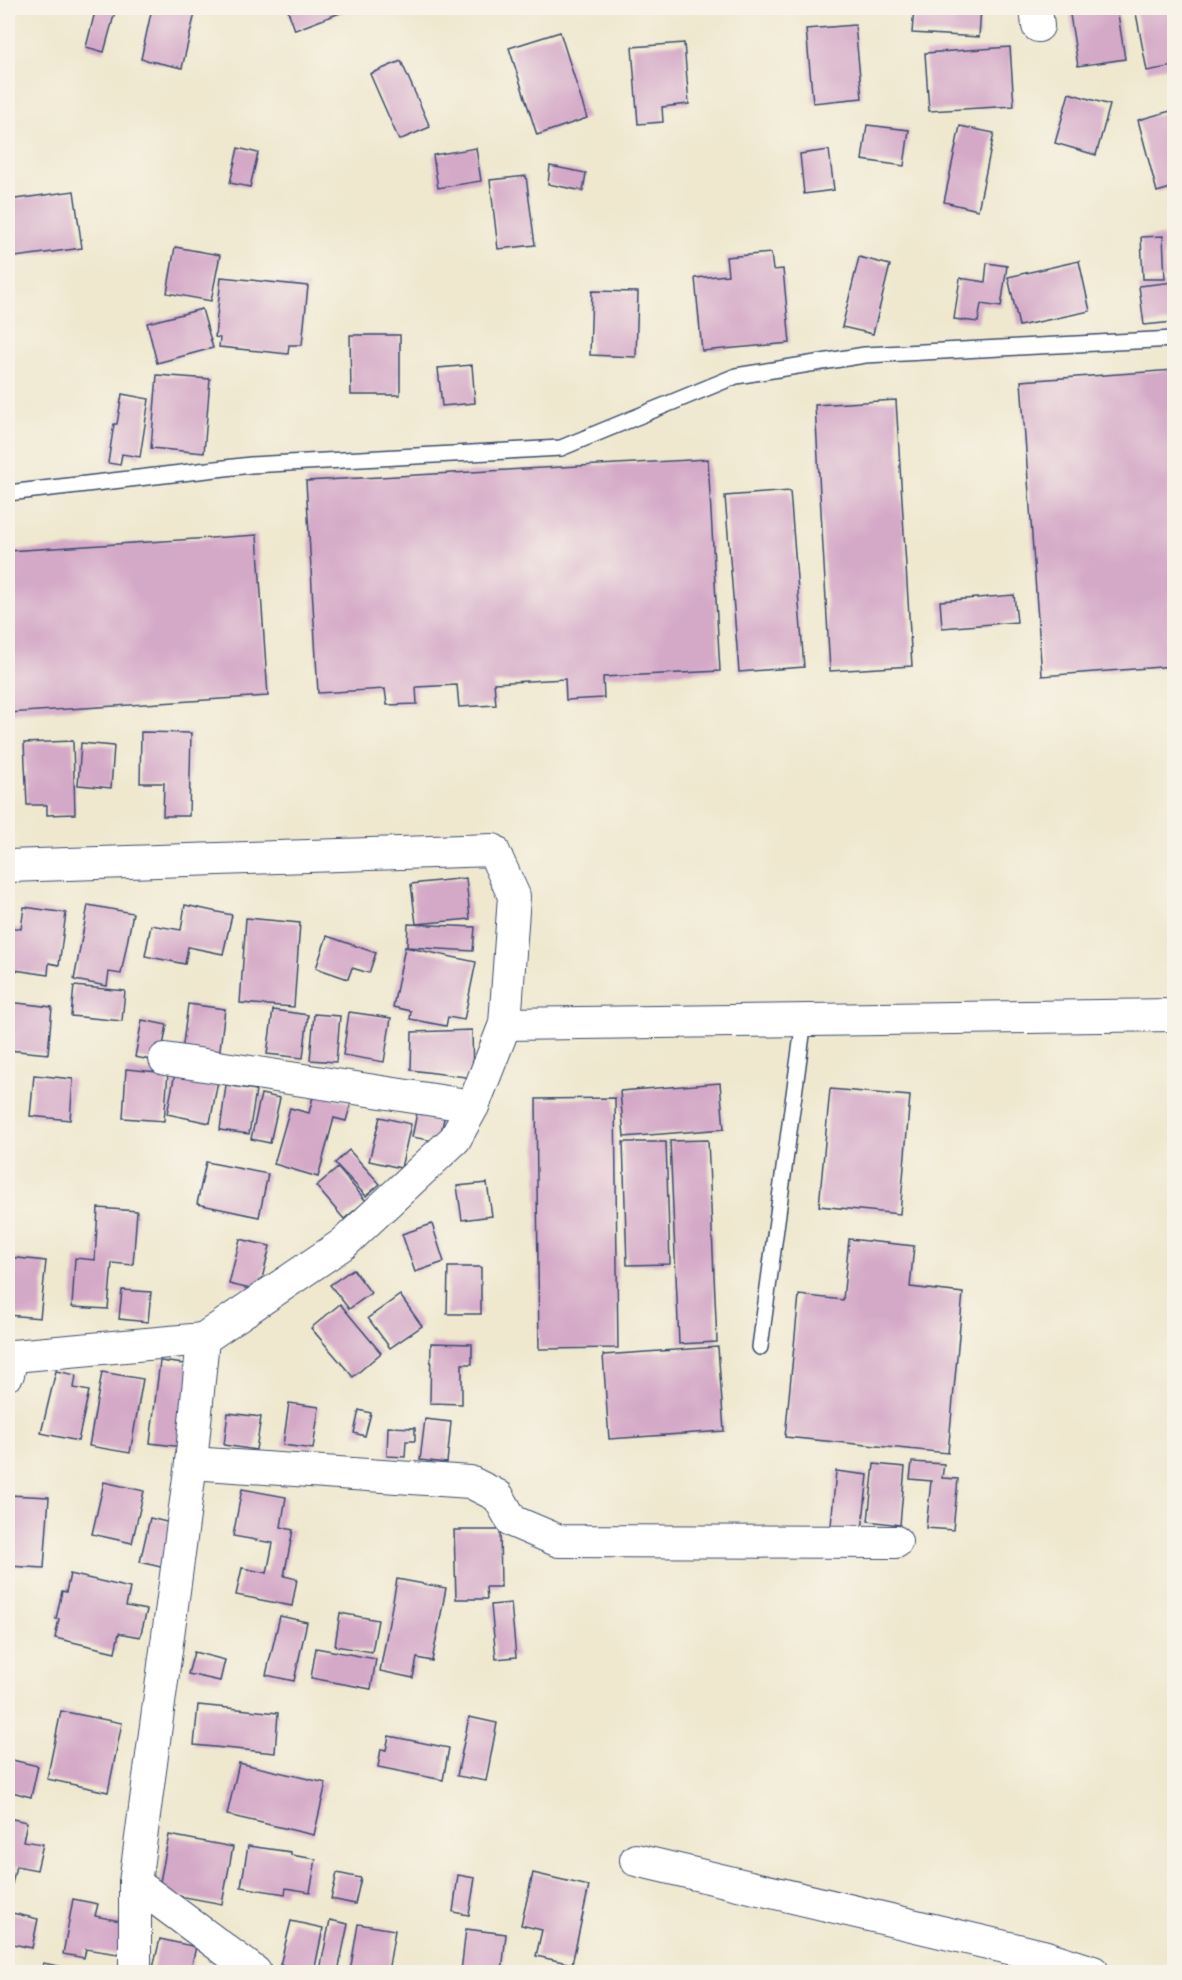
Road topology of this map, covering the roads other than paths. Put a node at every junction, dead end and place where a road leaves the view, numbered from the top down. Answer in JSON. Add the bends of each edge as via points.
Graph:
{"nodes":[{"id":1,"x":1174,"y":339,"type":"edge"},
{"id":2,"x":8,"y":493,"type":"edge"},
{"id":3,"x":8,"y":866,"type":"edge"},
{"id":4,"x":1174,"y":1015,"type":"edge"},
{"id":5,"x":804,"y":1020,"type":"junction"},
{"id":6,"x":505,"y":1024,"type":"junction"},
{"id":7,"x":165,"y":1059,"type":"dead end"},
{"id":8,"x":473,"y":1106,"type":"junction"},
{"id":9,"x":203,"y":1339,"type":"junction"},
{"id":10,"x":760,"y":1347,"type":"dead end"},
{"id":11,"x":9,"y":1361,"type":"edge"},
{"id":12,"x":191,"y":1463,"type":"junction"},
{"id":13,"x":896,"y":1542,"type":"dead end"},
{"id":14,"x":636,"y":1860,"type":"dead end"},
{"id":15,"x":135,"y":1883,"type":"junction"},
{"id":16,"x":135,"y":1972,"type":"edge"},
{"id":17,"x":255,"y":1972,"type":"edge"},
{"id":18,"x":1094,"y":1972,"type":"edge"}],
"edges":[{"from":1,"to":2,"type":"lane","via":[[865,356],[736,376],[561,448],[251,465]]},
{"from":3,"to":6,"type":"street","via":[[493,850],[514,896]]},
{"from":4,"to":5,"type":"street"},
{"from":5,"to":6,"type":"street"},
{"from":5,"to":10,"type":"lane"},
{"from":6,"to":8,"type":"street"},
{"from":7,"to":8,"type":"street"},
{"from":8,"to":9,"type":"street","via":[[455,1139],[343,1244]]},
{"from":9,"to":11,"type":"street"},
{"from":9,"to":12,"type":"street"},
{"from":12,"to":13,"type":"street","via":[[470,1482],[498,1496],[512,1521],[559,1541]]},
{"from":12,"to":15,"type":"street"},
{"from":14,"to":18,"type":"street","via":[[1043,1956]]},
{"from":15,"to":16,"type":"street"},
{"from":15,"to":17,"type":"street"}]}
